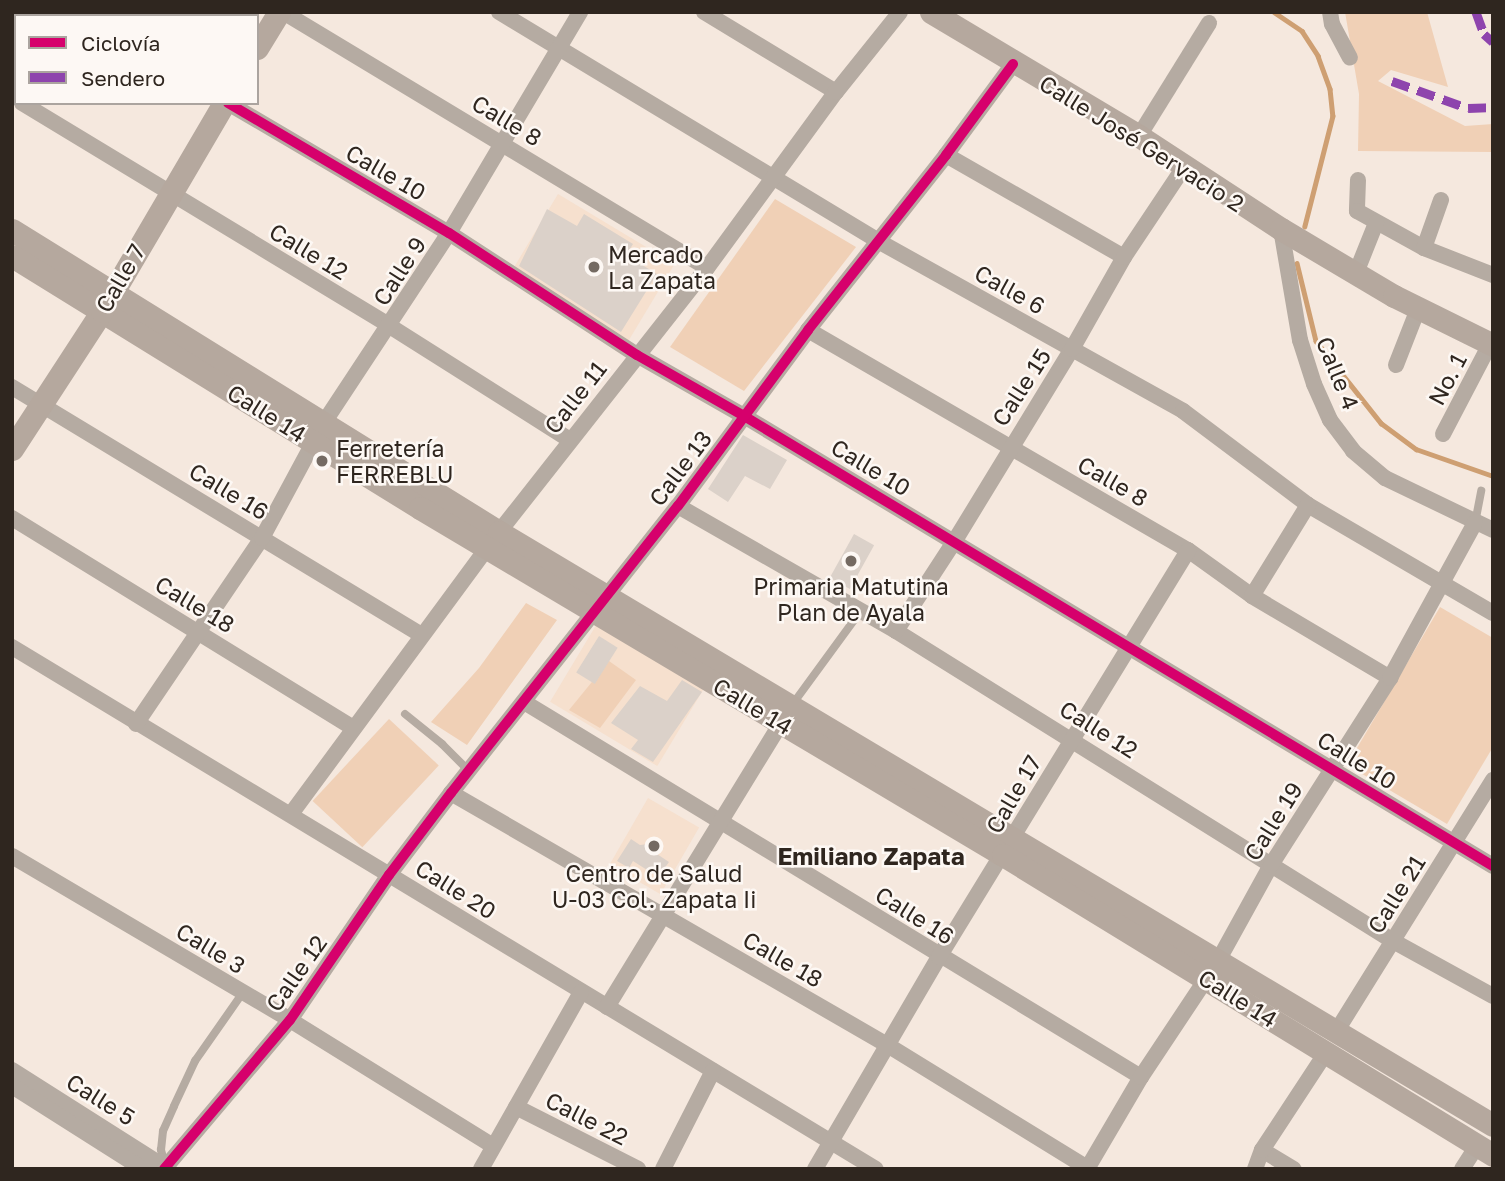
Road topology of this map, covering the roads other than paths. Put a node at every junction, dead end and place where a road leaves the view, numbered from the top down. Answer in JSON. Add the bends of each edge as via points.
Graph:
{"nodes":[{"id":1,"x":281,"y":12,"type":"edge"},
{"id":2,"x":499,"y":12,"type":"edge"},
{"id":3,"x":580,"y":12,"type":"edge"},
{"id":4,"x":704,"y":12,"type":"edge"},
{"id":5,"x":900,"y":12,"type":"edge"},
{"id":6,"x":931,"y":12,"type":"edge"},
{"id":7,"x":1330,"y":12,"type":"edge"},
{"id":8,"x":1209,"y":23,"type":"dead end"},
{"id":9,"x":259,"y":45,"type":"edge"},
{"id":10,"x":559,"y":49,"type":"junction"},
{"id":11,"x":1350,"y":58,"type":"dead end"},
{"id":12,"x":1013,"y":64,"type":"junction"},
{"id":13,"x":836,"y":92,"type":"junction"},
{"id":14,"x":25,"y":105,"type":"edge"},
{"id":15,"x":225,"y":105,"type":"edge"},
{"id":16,"x":229,"y":105,"type":"edge"},
{"id":17,"x":1139,"y":136,"type":"junction"},
{"id":18,"x":500,"y":142,"type":"junction"},
{"id":19,"x":946,"y":155,"type":"junction"},
{"id":20,"x":1184,"y":167,"type":"junction"},
{"id":21,"x":774,"y":176,"type":"junction"},
{"id":22,"x":1359,"y":180,"type":"dead end"},
{"id":23,"x":169,"y":193,"type":"junction"},
{"id":24,"x":1441,"y":200,"type":"dead end"},
{"id":25,"x":1376,"y":223,"type":"junction"},
{"id":26,"x":1281,"y":229,"type":"junction"},
{"id":27,"x":12,"y":230,"type":"edge"},
{"id":28,"x":449,"y":233,"type":"junction"},
{"id":29,"x":878,"y":241,"type":"junction"},
{"id":30,"x":1424,"y":247,"type":"junction"},
{"id":31,"x":12,"y":256,"type":"edge"},
{"id":32,"x":1124,"y":257,"type":"junction"},
{"id":33,"x":707,"y":268,"type":"junction"},
{"id":34,"x":1356,"y":273,"type":"junction"},
{"id":35,"x":1493,"y":275,"type":"edge"},
{"id":36,"x":108,"y":301,"type":"junction"},
{"id":37,"x":1418,"y":309,"type":"junction"},
{"id":38,"x":388,"y":325,"type":"junction"},
{"id":39,"x":808,"y":330,"type":"junction"},
{"id":40,"x":1492,"y":345,"type":"edge"},
{"id":41,"x":1072,"y":349,"type":"junction"},
{"id":42,"x":636,"y":355,"type":"junction"},
{"id":43,"x":1396,"y":365,"type":"dead end"},
{"id":44,"x":12,"y":387,"type":"edge"},
{"id":45,"x":42,"y":404,"type":"junction"},
{"id":46,"x":744,"y":416,"type":"junction"},
{"id":47,"x":319,"y":431,"type":"junction"},
{"id":48,"x":1443,"y":434,"type":"dead end"},
{"id":49,"x":570,"y":440,"type":"junction"},
{"id":50,"x":1010,"y":446,"type":"junction"},
{"id":51,"x":12,"y":449,"type":"edge"},
{"id":52,"x":1481,"y":491,"type":"dead end"},
{"id":53,"x":1308,"y":505,"type":"junction"},
{"id":54,"x":678,"y":506,"type":"junction"},
{"id":55,"x":12,"y":519,"type":"edge"},
{"id":56,"x":1475,"y":523,"type":"junction"},
{"id":57,"x":1493,"y":530,"type":"edge"},
{"id":58,"x":262,"y":537,"type":"junction"},
{"id":59,"x":494,"y":540,"type":"junction"},
{"id":60,"x":954,"y":542,"type":"junction"},
{"id":61,"x":1188,"y":551,"type":"junction"},
{"id":62,"x":1444,"y":584,"type":"junction"},
{"id":63,"x":1252,"y":596,"type":"junction"},
{"id":64,"x":602,"y":604,"type":"junction"},
{"id":65,"x":860,"y":612,"type":"junction"},
{"id":66,"x":1493,"y":612,"type":"edge"},
{"id":67,"x":895,"y":631,"type":"junction"},
{"id":68,"x":196,"y":632,"type":"junction"},
{"id":69,"x":422,"y":635,"type":"junction"},
{"id":70,"x":1128,"y":646,"type":"junction"},
{"id":71,"x":12,"y":647,"type":"edge"},
{"id":72,"x":1390,"y":678,"type":"junction"},
{"id":73,"x":524,"y":702,"type":"junction"},
{"id":74,"x":405,"y":714,"type":"dead end"},
{"id":75,"x":786,"y":715,"type":"junction"},
{"id":76,"x":136,"y":724,"type":"junction"},
{"id":77,"x":355,"y":728,"type":"junction"},
{"id":78,"x":1072,"y":738,"type":"junction"},
{"id":79,"x":1333,"y":769,"type":"junction"},
{"id":80,"x":468,"y":770,"type":"junction"},
{"id":81,"x":1493,"y":779,"type":"edge"},
{"id":82,"x":451,"y":793,"type":"junction"},
{"id":83,"x":291,"y":814,"type":"junction"},
{"id":84,"x":721,"y":820,"type":"junction"},
{"id":85,"x":1454,"y":844,"type":"junction"},
{"id":86,"x":1008,"y":847,"type":"junction"},
{"id":87,"x":12,"y":856,"type":"edge"},
{"id":88,"x":1271,"y":865,"type":"junction"},
{"id":89,"x":1493,"y":866,"type":"edge"},
{"id":90,"x":390,"y":875,"type":"junction"},
{"id":91,"x":663,"y":916,"type":"junction"},
{"id":92,"x":1394,"y":941,"type":"junction"},
{"id":93,"x":939,"y":957,"type":"junction"},
{"id":94,"x":1213,"y":970,"type":"junction"},
{"id":95,"x":581,"y":992,"type":"junction"},
{"id":96,"x":242,"y":994,"type":"junction"},
{"id":97,"x":1493,"y":996,"type":"edge"},
{"id":98,"x":607,"y":1007,"type":"junction"},
{"id":99,"x":290,"y":1020,"type":"junction"},
{"id":100,"x":1336,"y":1032,"type":"junction"},
{"id":101,"x":889,"y":1046,"type":"junction"},
{"id":102,"x":1325,"y":1054,"type":"junction"},
{"id":103,"x":12,"y":1070,"type":"edge"},
{"id":104,"x":713,"y":1071,"type":"junction"},
{"id":105,"x":1141,"y":1077,"type":"junction"},
{"id":106,"x":12,"y":1086,"type":"edge"},
{"id":107,"x":516,"y":1107,"type":"junction"},
{"id":108,"x":1492,"y":1123,"type":"edge"},
{"id":109,"x":830,"y":1142,"type":"junction"},
{"id":110,"x":493,"y":1146,"type":"junction"},
{"id":111,"x":1262,"y":1150,"type":"junction"},
{"id":112,"x":1485,"y":1150,"type":"edge"},
{"id":113,"x":164,"y":1168,"type":"edge"},
{"id":114,"x":1087,"y":1168,"type":"edge"},
{"id":115,"x":143,"y":1169,"type":"edge"},
{"id":116,"x":481,"y":1169,"type":"edge"},
{"id":117,"x":638,"y":1169,"type":"edge"},
{"id":118,"x":663,"y":1169,"type":"edge"},
{"id":119,"x":815,"y":1169,"type":"edge"},
{"id":120,"x":876,"y":1169,"type":"edge"},
{"id":121,"x":1255,"y":1169,"type":"edge"},
{"id":122,"x":1294,"y":1169,"type":"edge"},
{"id":123,"x":1462,"y":1169,"type":"edge"}],
"edges":[{"from":1,"to":9,"type":"main road"},
{"from":1,"to":18,"type":"street","name":"Calle 8"},
{"from":2,"to":10,"type":"street","name":"Calle 6"},
{"from":3,"to":10,"type":"street","name":"Calle 9"},
{"from":4,"to":13,"type":"street"},
{"from":5,"to":13,"type":"street","name":"Calle 11"},
{"from":6,"to":12,"type":"main road","name":"Calle José Gervacio 2"},
{"from":7,"to":11,"type":"street"},
{"from":8,"to":17,"type":"street"},
{"from":10,"to":18,"type":"street","name":"Calle 9"},
{"from":10,"to":21,"type":"street","name":"Calle 6"},
{"from":12,"to":17,"type":"main road","name":"Calle José Gervacio 2"},
{"from":12,"to":19,"type":"street","name":"Calle 13"},
{"from":13,"to":21,"type":"street","name":"Calle 11"},
{"from":14,"to":23,"type":"street","name":"Calle 12"},
{"from":15,"to":23,"type":"main road","name":"Calle 7"},
{"from":16,"to":28,"type":"street","name":"Calle 10"},
{"from":17,"to":20,"type":"main road","name":"Calle José Gervacio 2"},
{"from":18,"to":28,"type":"street","name":"Calle 9"},
{"from":18,"to":33,"type":"street","name":"Calle 8"},
{"from":19,"to":29,"type":"street","name":"Calle 13"},
{"from":19,"to":32,"type":"street"},
{"from":20,"to":26,"type":"main road","name":"Calle José Gervacio 2"},
{"from":20,"to":32,"type":"street","name":"Calle 15"},
{"from":21,"to":29,"type":"street","name":"Calle 6"},
{"from":21,"to":33,"type":"street","name":"Calle 11"},
{"from":22,"to":25,"type":"street","via":[[1357,211]]},
{"from":23,"to":36,"type":"main road","name":"Calle 7"},
{"from":23,"to":38,"type":"street","name":"Calle 12"},
{"from":24,"to":30,"type":"street"},
{"from":25,"to":30,"type":"street"},
{"from":25,"to":34,"type":"street"},
{"from":26,"to":34,"type":"main road","name":"Calle José Gervacio 2"},
{"from":26,"to":56,"type":"street","name":"Calle 4","via":[[1300,340],[1331,420],[1353,451],[1384,478]]},
{"from":27,"to":36,"type":"main road","name":"Calle 14"},
{"from":28,"to":38,"type":"street","name":"Calle 9"},
{"from":28,"to":42,"type":"street","name":"Calle 10"},
{"from":29,"to":39,"type":"street","name":"Calle 13"},
{"from":29,"to":41,"type":"street","name":"Calle 6"},
{"from":30,"to":35,"type":"street"},
{"from":31,"to":36,"type":"main road","name":"Calle 14"},
{"from":32,"to":41,"type":"street","name":"Calle 15"},
{"from":33,"to":42,"type":"street","name":"Calle 11"},
{"from":34,"to":37,"type":"main road","name":"Calle José Gervacio 2"},
{"from":36,"to":45,"type":"main road","name":"Calle 7"},
{"from":36,"to":47,"type":"main road","name":"Calle 14"},
{"from":37,"to":40,"type":"main road","name":"Calle José Gervacio 2"},
{"from":37,"to":43,"type":"street"},
{"from":38,"to":47,"type":"street","name":"Calle 9"},
{"from":38,"to":49,"type":"street","name":"Calle 12"},
{"from":39,"to":46,"type":"street","name":"Calle 13"},
{"from":39,"to":50,"type":"street","name":"Calle 8"},
{"from":40,"to":48,"type":"street","name":"No. 1"},
{"from":41,"to":50,"type":"street","name":"Calle 15"},
{"from":41,"to":53,"type":"street","name":"Calle 6","via":[[1183,411]]},
{"from":42,"to":46,"type":"street","name":"Calle 10"},
{"from":42,"to":49,"type":"street","name":"Calle 11"},
{"from":44,"to":45,"type":"street","name":"Calle 16"},
{"from":45,"to":51,"type":"main road","name":"Calle 7"},
{"from":45,"to":58,"type":"street","name":"Calle 16"},
{"from":46,"to":54,"type":"street","name":"Calle 13"},
{"from":46,"to":60,"type":"street","name":"Calle 10"},
{"from":47,"to":58,"type":"street","name":"Calle 9"},
{"from":47,"to":59,"type":"main road","name":"Calle 14"},
{"from":49,"to":59,"type":"street","name":"Calle 11"},
{"from":50,"to":60,"type":"street","name":"Calle 15"},
{"from":50,"to":61,"type":"street","name":"Calle 8"},
{"from":52,"to":56,"type":"lane","name":"Calle 19"},
{"from":53,"to":62,"type":"street","name":"Calle 6"},
{"from":53,"to":63,"type":"street"},
{"from":54,"to":64,"type":"street","name":"Calle 13"},
{"from":54,"to":65,"type":"street","name":"Calle 12"},
{"from":55,"to":68,"type":"street","name":"Calle 18"},
{"from":56,"to":57,"type":"street","name":"Calle 4"},
{"from":56,"to":62,"type":"street","name":"Calle 19"},
{"from":58,"to":68,"type":"street","name":"Calle 9"},
{"from":58,"to":69,"type":"street","name":"Calle 16"},
{"from":59,"to":64,"type":"main road","name":"Calle 14"},
{"from":59,"to":69,"type":"street","name":"Calle 11"},
{"from":60,"to":67,"type":"street","name":"Calle 15"},
{"from":60,"to":70,"type":"street","name":"Calle 10"},
{"from":61,"to":63,"type":"street","name":"Calle 8"},
{"from":61,"to":70,"type":"street","name":"Calle 17"},
{"from":62,"to":66,"type":"street","name":"Calle 6"},
{"from":62,"to":72,"type":"street","name":"Calle 19"},
{"from":63,"to":72,"type":"street","name":"Calle 8"},
{"from":64,"to":73,"type":"street","name":"Calle 13"},
{"from":64,"to":75,"type":"main road","name":"Calle 14"},
{"from":65,"to":67,"type":"street","name":"Calle 12"},
{"from":65,"to":75,"type":"lane"},
{"from":67,"to":78,"type":"street","name":"Calle 12"},
{"from":68,"to":76,"type":"street","name":"Calle 9"},
{"from":68,"to":77,"type":"street","name":"Calle 18"},
{"from":69,"to":77,"type":"street","name":"Calle 11"},
{"from":70,"to":78,"type":"street","name":"Calle 17"},
{"from":70,"to":79,"type":"street","name":"Calle 10"},
{"from":71,"to":76,"type":"street","name":"Calle 20"},
{"from":72,"to":79,"type":"street","name":"Calle 19"},
{"from":73,"to":80,"type":"street","name":"Calle 13"},
{"from":73,"to":84,"type":"street","name":"Calle 16"},
{"from":74,"to":80,"type":"lane"},
{"from":75,"to":84,"type":"street"},
{"from":75,"to":86,"type":"main road","name":"Calle 14"},
{"from":76,"to":83,"type":"street","name":"Calle 20"},
{"from":77,"to":83,"type":"street","name":"Calle 11"},
{"from":78,"to":86,"type":"street","name":"Calle 17"},
{"from":78,"to":88,"type":"street","name":"Calle 12"},
{"from":79,"to":85,"type":"street","name":"Calle 10"},
{"from":79,"to":88,"type":"street","name":"Calle 19"},
{"from":80,"to":82,"type":"street","name":"Calle 13"},
{"from":81,"to":85,"type":"street","name":"Calle 21"},
{"from":82,"to":90,"type":"street","name":"Calle 12"},
{"from":82,"to":91,"type":"street","name":"Calle 18"},
{"from":83,"to":90,"type":"street","name":"Calle 20"},
{"from":84,"to":91,"type":"street"},
{"from":84,"to":93,"type":"street","name":"Calle 16"},
{"from":85,"to":89,"type":"street","name":"Calle 10"},
{"from":85,"to":92,"type":"street","name":"Calle 21"},
{"from":86,"to":93,"type":"street","name":"Calle 17"},
{"from":86,"to":94,"type":"main road","name":"Calle 14"},
{"from":87,"to":96,"type":"street","name":"Calle 3"},
{"from":88,"to":92,"type":"street","name":"Calle 12"},
{"from":88,"to":94,"type":"street","name":"Calle 19"},
{"from":90,"to":95,"type":"street","name":"Calle 20"},
{"from":90,"to":99,"type":"street","name":"Calle 12"},
{"from":91,"to":98,"type":"street"},
{"from":91,"to":101,"type":"street","name":"Calle 18"},
{"from":92,"to":97,"type":"street","name":"Calle 12"},
{"from":92,"to":100,"type":"street","name":"Calle 21"},
{"from":93,"to":101,"type":"street","name":"Calle 17"},
{"from":93,"to":105,"type":"street","name":"Calle 16"},
{"from":94,"to":100,"type":"main road","name":"Calle 14"},
{"from":94,"to":102,"type":"main road","name":"Calle 14"},
{"from":94,"to":105,"type":"street","name":"Calle 19"},
{"from":95,"to":98,"type":"street","name":"Calle 20"},
{"from":95,"to":107,"type":"street"},
{"from":96,"to":99,"type":"street","name":"Calle 3"},
{"from":96,"to":113,"type":"lane","via":[[195,1061],[174,1106],[163,1131]]},
{"from":98,"to":104,"type":"street","name":"Calle 20"},
{"from":99,"to":110,"type":"street","name":"Calle 3"},
{"from":99,"to":113,"type":"street","name":"Calle 12"},
{"from":100,"to":108,"type":"main road","name":"Calle 14"},
{"from":101,"to":109,"type":"street","name":"Calle 17"},
{"from":101,"to":114,"type":"street","name":"Calle 18"},
{"from":102,"to":111,"type":"street"},
{"from":102,"to":112,"type":"main road","name":"Calle 14"},
{"from":103,"to":113,"type":"street","name":"Calle 5"},
{"from":104,"to":109,"type":"street","name":"Calle 20"},
{"from":104,"to":118,"type":"street"},
{"from":105,"to":114,"type":"street","name":"Calle 19"},
{"from":106,"to":115,"type":"street","name":"Calle 5"},
{"from":107,"to":110,"type":"street"},
{"from":107,"to":117,"type":"street","name":"Calle 22"},
{"from":109,"to":119,"type":"street","name":"Calle 17"},
{"from":109,"to":120,"type":"street","name":"Calle 20"},
{"from":110,"to":116,"type":"street"},
{"from":111,"to":121,"type":"street"},
{"from":111,"to":122,"type":"street"},
{"from":112,"to":123,"type":"street"}]}
